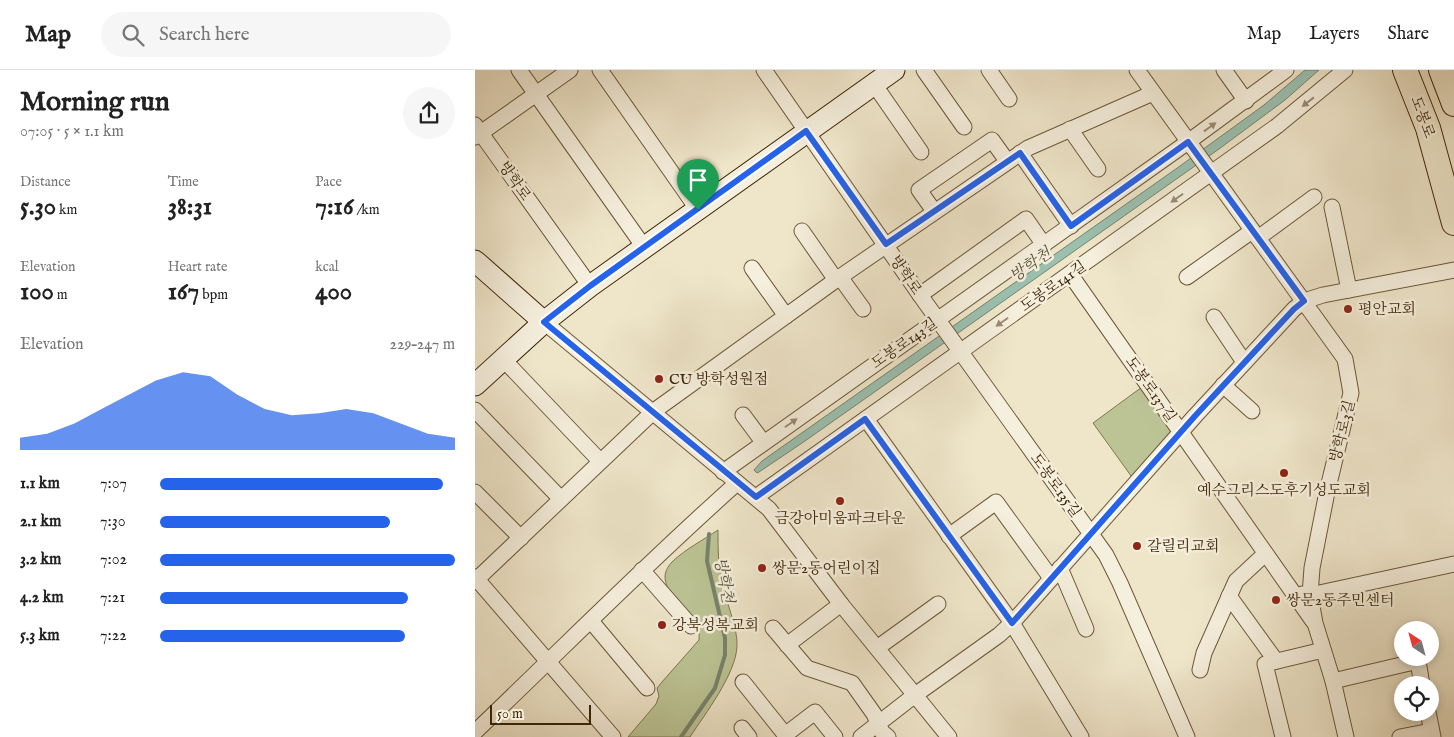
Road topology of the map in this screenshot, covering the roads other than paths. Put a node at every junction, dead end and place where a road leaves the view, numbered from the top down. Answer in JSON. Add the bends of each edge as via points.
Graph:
{"nodes":[{"id":1,"x":519,"y":70,"type":"edge"},
{"id":2,"x":570,"y":70,"type":"edge"},
{"id":3,"x":600,"y":70,"type":"edge"},
{"id":4,"x":764,"y":70,"type":"edge"},
{"id":5,"x":895,"y":70,"type":"edge"},
{"id":6,"x":924,"y":70,"type":"edge"},
{"id":7,"x":989,"y":70,"type":"edge"},
{"id":8,"x":1137,"y":70,"type":"edge"},
{"id":9,"x":1224,"y":70,"type":"edge"},
{"id":10,"x":1286,"y":70,"type":"edge"},
{"id":11,"x":1345,"y":70,"type":"edge"},
{"id":12,"x":1405,"y":70,"type":"edge"},
{"id":13,"x":1441,"y":70,"type":"edge"},
{"id":14,"x":874,"y":84,"type":"junction"},
{"id":15,"x":1153,"y":93,"type":"junction"},
{"id":16,"x":536,"y":94,"type":"junction"},
{"id":17,"x":1009,"y":99,"type":"dead end"},
{"id":18,"x":1246,"y":101,"type":"junction"},
{"id":19,"x":1454,"y":104,"type":"edge"},
{"id":20,"x":963,"y":127,"type":"dead end"},
{"id":21,"x":1070,"y":130,"type":"junction"},
{"id":22,"x":806,"y":131,"type":"junction"},
{"id":23,"x":477,"y":132,"type":"edge"},
{"id":24,"x":1188,"y":142,"type":"junction"},
{"id":25,"x":921,"y":152,"type":"dead end"},
{"id":26,"x":1014,"y":157,"type":"junction"},
{"id":27,"x":1098,"y":169,"type":"dead end"},
{"id":28,"x":1210,"y":174,"type":"junction"},
{"id":29,"x":1314,"y":197,"type":"dead end"},
{"id":30,"x":1332,"y":207,"type":"dead end"},
{"id":31,"x":698,"y":210,"type":"junction"},
{"id":32,"x":934,"y":211,"type":"junction"},
{"id":33,"x":1454,"y":223,"type":"edge"},
{"id":34,"x":1071,"y":226,"type":"junction"},
{"id":35,"x":802,"y":231,"type":"dead end"},
{"id":36,"x":1255,"y":235,"type":"junction"},
{"id":37,"x":886,"y":244,"type":"junction"},
{"id":38,"x":1045,"y":245,"type":"junction"},
{"id":39,"x":644,"y":247,"type":"junction"},
{"id":40,"x":475,"y":261,"type":"edge"},
{"id":41,"x":752,"y":268,"type":"dead end"},
{"id":42,"x":1454,"y":270,"type":"edge"},
{"id":43,"x":1070,"y":274,"type":"junction"},
{"id":44,"x":1187,"y":277,"type":"dead end"},
{"id":45,"x":838,"y":278,"type":"junction"},
{"id":46,"x":590,"y":286,"type":"junction"},
{"id":47,"x":1349,"y":290,"type":"junction"},
{"id":48,"x":920,"y":295,"type":"junction"},
{"id":49,"x":1304,"y":301,"type":"junction"},
{"id":50,"x":863,"y":309,"type":"dead end"},
{"id":51,"x":786,"y":316,"type":"junction"},
{"id":52,"x":1213,"y":317,"type":"dead end"},
{"id":53,"x":938,"y":320,"type":"junction"},
{"id":54,"x":544,"y":322,"type":"junction"},
{"id":55,"x":960,"y":352,"type":"junction"},
{"id":56,"x":503,"y":359,"type":"junction"},
{"id":57,"x":1244,"y":362,"type":"junction"},
{"id":58,"x":475,"y":385,"type":"edge"},
{"id":59,"x":1223,"y":385,"type":"junction"},
{"id":60,"x":475,"y":410,"type":"edge"},
{"id":61,"x":1252,"y":411,"type":"dead end"},
{"id":62,"x":654,"y":412,"type":"junction"},
{"id":63,"x":743,"y":415,"type":"dead end"},
{"id":64,"x":865,"y":419,"type":"junction"},
{"id":65,"x":1182,"y":433,"type":"junction"},
{"id":66,"x":763,"y":442,"type":"junction"},
{"id":67,"x":600,"y":461,"type":"junction"},
{"id":68,"x":723,"y":472,"type":"junction"},
{"id":69,"x":737,"y":483,"type":"junction"},
{"id":70,"x":475,"y":492,"type":"edge"},
{"id":71,"x":761,"y":493,"type":"junction"},
{"id":72,"x":561,"y":499,"type":"junction"},
{"id":73,"x":1091,"y":533,"type":"junction"},
{"id":74,"x":949,"y":536,"type":"junction"},
{"id":75,"x":521,"y":538,"type":"junction"},
{"id":76,"x":1265,"y":554,"type":"junction"},
{"id":77,"x":1454,"y":564,"type":"edge"},
{"id":78,"x":642,"y":570,"type":"junction"},
{"id":79,"x":1055,"y":573,"type":"junction"},
{"id":80,"x":476,"y":579,"type":"edge"},
{"id":81,"x":1293,"y":593,"type":"junction"},
{"id":82,"x":1310,"y":595,"type":"junction"},
{"id":83,"x":1229,"y":596,"type":"junction"},
{"id":84,"x":841,"y":604,"type":"junction"},
{"id":85,"x":938,"y":604,"type":"dead end"},
{"id":86,"x":591,"y":622,"type":"junction"},
{"id":87,"x":1012,"y":623,"type":"junction"},
{"id":88,"x":1315,"y":623,"type":"junction"},
{"id":89,"x":691,"y":626,"type":"dead end"},
{"id":90,"x":773,"y":628,"type":"dead end"},
{"id":91,"x":1086,"y":629,"type":"dead end"},
{"id":92,"x":787,"y":645,"type":"junction"},
{"id":93,"x":877,"y":648,"type":"junction"},
{"id":94,"x":1323,"y":650,"type":"junction"},
{"id":95,"x":1276,"y":661,"type":"junction"},
{"id":96,"x":548,"y":663,"type":"junction"},
{"id":97,"x":1200,"y":670,"type":"dead end"},
{"id":98,"x":1420,"y":676,"type":"edge"},
{"id":99,"x":743,"y":682,"type":"dead end"},
{"id":100,"x":1333,"y":682,"type":"junction"},
{"id":101,"x":647,"y":688,"type":"dead end"},
{"id":102,"x":915,"y":694,"type":"junction"},
{"id":103,"x":1430,"y":721,"type":"edge"},
{"id":104,"x":879,"y":723,"type":"junction"},
{"id":105,"x":475,"y":732,"type":"edge"},
{"id":106,"x":1432,"y":734,"type":"edge"},
{"id":107,"x":786,"y":736,"type":"edge"},
{"id":108,"x":613,"y":737,"type":"edge"},
{"id":109,"x":835,"y":737,"type":"edge"},
{"id":110,"x":861,"y":737,"type":"edge"},
{"id":111,"x":888,"y":737,"type":"edge"},
{"id":112,"x":949,"y":737,"type":"edge"},
{"id":113,"x":1081,"y":737,"type":"edge"},
{"id":114,"x":1187,"y":737,"type":"edge"},
{"id":115,"x":1283,"y":737,"type":"edge"},
{"id":116,"x":1345,"y":737,"type":"edge"},
{"id":117,"x":1400,"y":737,"type":"edge"}],
"edges":[{"from":1,"to":16,"type":"street"},
{"from":2,"to":16,"type":"street"},
{"from":3,"to":31,"type":"street"},
{"from":4,"to":22,"type":"street","name":"방학로"},
{"from":5,"to":14,"type":"main road"},
{"from":6,"to":20,"type":"street"},
{"from":7,"to":17,"type":"street"},
{"from":8,"to":15,"type":"street","name":"방학로3길"},
{"from":9,"to":18,"type":"street"},
{"from":10,"to":18,"type":"street","name":"도봉로143길"},
{"from":11,"to":28,"type":"street","name":"도봉로141길","one_way":true,"via":[[1277,126]]},
{"from":12,"to":33,"type":"main road","name":"도봉로","via":[[1428,128]]},
{"from":13,"to":19,"type":"main road"},
{"from":14,"to":22,"type":"main road"},
{"from":14,"to":25,"type":"street"},
{"from":15,"to":21,"type":"street"},
{"from":15,"to":24,"type":"street","name":"방학로3길"},
{"from":16,"to":23,"type":"street"},
{"from":16,"to":39,"type":"street"},
{"from":24,"to":18,"type":"street","name":"도봉로143길","one_way":true},
{"from":21,"to":26,"type":"street"},
{"from":21,"to":27,"type":"street"},
{"from":22,"to":31,"type":"main road"},
{"from":22,"to":37,"type":"street","name":"방학로"},
{"from":23,"to":46,"type":"street","name":"방학로"},
{"from":24,"to":28,"type":"street","name":"방학로3길"},
{"from":24,"to":34,"type":"street","name":"도봉로143길"},
{"from":26,"to":32,"type":"street"},
{"from":26,"to":32,"type":"street","via":[[992,140],[919,190]]},
{"from":26,"to":34,"type":"street"},
{"from":28,"to":36,"type":"street","name":"방학로3길"},
{"from":28,"to":43,"type":"street","name":"도봉로141길","one_way":true},
{"from":29,"to":36,"type":"street"},
{"from":30,"to":47,"type":"street"},
{"from":31,"to":39,"type":"main road"},
{"from":32,"to":37,"type":"street"},
{"from":34,"to":38,"type":"street","name":"도봉로143길"},
{"from":35,"to":45,"type":"street"},
{"from":36,"to":44,"type":"street"},
{"from":36,"to":49,"type":"street","name":"방학로3길"},
{"from":37,"to":45,"type":"street"},
{"from":37,"to":48,"type":"street","name":"방학로"},
{"from":38,"to":48,"type":"street","name":"도봉로143길","via":[[1026,219]]},
{"from":38,"to":53,"type":"street","name":"도봉로143길"},
{"from":39,"to":46,"type":"main road"},
{"from":40,"to":54,"type":"main road"},
{"from":41,"to":51,"type":"street"},
{"from":42,"to":47,"type":"street"},
{"from":43,"to":55,"type":"street","name":"도봉로141길","one_way":true},
{"from":43,"to":65,"type":"street","name":"도봉로137길"},
{"from":45,"to":50,"type":"street"},
{"from":45,"to":51,"type":"street"},
{"from":46,"to":54,"type":"main road"},
{"from":47,"to":49,"type":"street"},
{"from":48,"to":53,"type":"street","name":"방학로"},
{"from":49,"to":57,"type":"street"},
{"from":49,"to":82,"type":"street","name":"방학로3길","via":[[1345,359],[1351,393],[1327,492]]},
{"from":51,"to":62,"type":"street"},
{"from":52,"to":57,"type":"street"},
{"from":53,"to":55,"type":"street","name":"방학로"},
{"from":66,"to":53,"type":"street","name":"도봉로143길","one_way":true},
{"from":54,"to":56,"type":"main road"},
{"from":54,"to":62,"type":"street"},
{"from":55,"to":64,"type":"street","name":"도봉로141길"},
{"from":55,"to":73,"type":"street","name":"도봉로135길"},
{"from":56,"to":58,"type":"main road"},
{"from":56,"to":67,"type":"street"},
{"from":57,"to":59,"type":"street"},
{"from":59,"to":61,"type":"street"},
{"from":59,"to":65,"type":"street"},
{"from":60,"to":72,"type":"street"},
{"from":62,"to":67,"type":"street"},
{"from":62,"to":68,"type":"street"},
{"from":63,"to":66,"type":"street"},
{"from":64,"to":71,"type":"street","name":"도봉로141길"},
{"from":64,"to":74,"type":"street"},
{"from":65,"to":73,"type":"street"},
{"from":65,"to":76,"type":"street","name":"도봉로137길"},
{"from":66,"to":68,"type":"street","name":"도봉로143길"},
{"from":67,"to":72,"type":"street"},
{"from":68,"to":69,"type":"street"},
{"from":69,"to":71,"type":"street"},
{"from":69,"to":78,"type":"street"},
{"from":70,"to":75,"type":"street"},
{"from":71,"to":84,"type":"street","via":[[769,509]]},
{"from":72,"to":75,"type":"street"},
{"from":73,"to":79,"type":"street"},
{"from":73,"to":114,"type":"street","name":"도봉로135길","via":[[1120,583]]},
{"from":74,"to":79,"type":"street","via":[[997,502]]},
{"from":74,"to":87,"type":"street"},
{"from":75,"to":80,"type":"street"},
{"from":76,"to":81,"type":"street","name":"도봉로137길"},
{"from":76,"to":83,"type":"street","via":[[1236,581]]},
{"from":77,"to":82,"type":"street"},
{"from":78,"to":86,"type":"street"},
{"from":78,"to":89,"type":"street"},
{"from":79,"to":87,"type":"street"},
{"from":79,"to":91,"type":"street"},
{"from":80,"to":96,"type":"street"},
{"from":81,"to":82,"type":"street"},
{"from":81,"to":88,"type":"street","name":"도봉로137길"},
{"from":82,"to":88,"type":"street","name":"방학로3길"},
{"from":83,"to":95,"type":"street"},
{"from":83,"to":97,"type":"street"},
{"from":84,"to":92,"type":"street"},
{"from":84,"to":93,"type":"street"},
{"from":85,"to":93,"type":"street"},
{"from":86,"to":96,"type":"street"},
{"from":86,"to":101,"type":"street"},
{"from":87,"to":102,"type":"street"},
{"from":87,"to":113,"type":"street"},
{"from":88,"to":94,"type":"street","name":"방학로3길"},
{"from":90,"to":92,"type":"street"},
{"from":92,"to":104,"type":"street","via":[[807,668],[852,682]]},
{"from":93,"to":102,"type":"street"},
{"from":94,"to":95,"type":"street"},
{"from":94,"to":100,"type":"street","name":"방학로3길"},
{"from":95,"to":115,"type":"street","via":[[1265,664]]},
{"from":96,"to":105,"type":"street"},
{"from":96,"to":108,"type":"street"},
{"from":98,"to":100,"type":"street","via":[[1418,662]]},
{"from":99,"to":107,"type":"street"},
{"from":100,"to":116,"type":"street","name":"방학로3길"},
{"from":102,"to":104,"type":"street"},
{"from":102,"to":112,"type":"street"},
{"from":103,"to":106,"type":"street"},
{"from":104,"to":110,"type":"street"},
{"from":104,"to":111,"type":"street"},
{"from":106,"to":117,"type":"street"},
{"from":107,"to":109,"type":"street","via":[[815,712]]}]}
